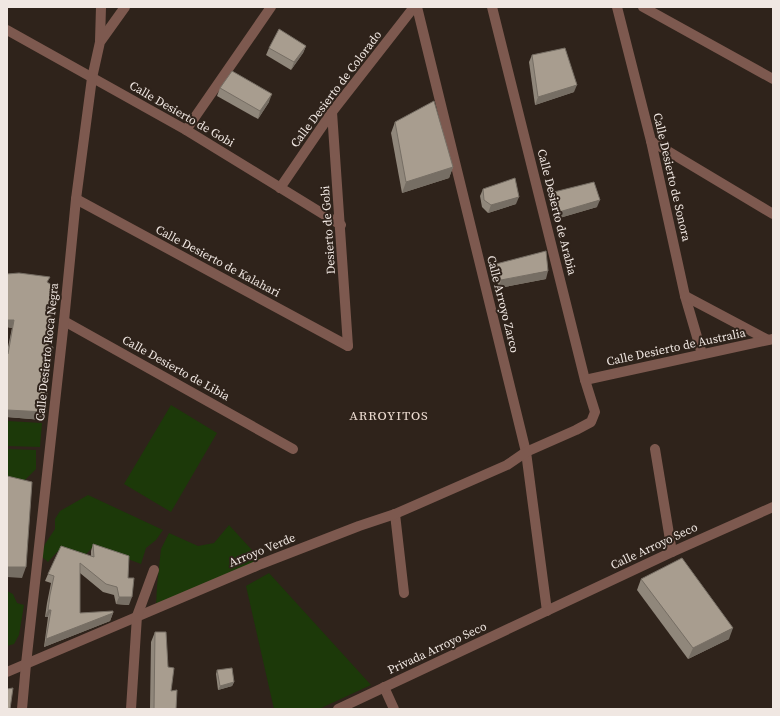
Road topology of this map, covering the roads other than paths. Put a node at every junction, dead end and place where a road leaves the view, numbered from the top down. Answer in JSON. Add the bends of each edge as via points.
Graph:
{"nodes":[{"id":1,"x":101,"y":7,"type":"edge"},
{"id":2,"x":125,"y":7,"type":"edge"},
{"id":3,"x":271,"y":7,"type":"edge"},
{"id":4,"x":414,"y":7,"type":"edge"},
{"id":5,"x":418,"y":7,"type":"edge"},
{"id":6,"x":492,"y":7,"type":"edge"},
{"id":7,"x":617,"y":7,"type":"edge"},
{"id":8,"x":643,"y":7,"type":"edge"},
{"id":9,"x":7,"y":30,"type":"edge"},
{"id":10,"x":100,"y":42,"type":"junction"},
{"id":11,"x":92,"y":78,"type":"junction"},
{"id":12,"x":773,"y":79,"type":"edge"},
{"id":13,"x":332,"y":112,"type":"junction"},
{"id":14,"x":186,"y":130,"type":"junction"},
{"id":15,"x":651,"y":141,"type":"junction"},
{"id":16,"x":280,"y":188,"type":"junction"},
{"id":17,"x":76,"y":199,"type":"junction"},
{"id":18,"x":773,"y":214,"type":"edge"},
{"id":19,"x":341,"y":225,"type":"junction"},
{"id":20,"x":685,"y":296,"type":"junction"},
{"id":21,"x":64,"y":321,"type":"junction"},
{"id":22,"x":771,"y":339,"type":"edge"},
{"id":23,"x":348,"y":346,"type":"joint"},
{"id":24,"x":702,"y":354,"type":"junction"},
{"id":25,"x":585,"y":380,"type":"junction"},
{"id":26,"x":591,"y":422,"type":"joint"},
{"id":27,"x":293,"y":449,"type":"dead end"},
{"id":28,"x":655,"y":449,"type":"dead end"},
{"id":29,"x":526,"y":452,"type":"junction"},
{"id":30,"x":773,"y":507,"type":"edge"},
{"id":31,"x":395,"y":514,"type":"junction"},
{"id":32,"x":672,"y":552,"type":"junction"},
{"id":33,"x":154,"y":570,"type":"dead end"},
{"id":34,"x":404,"y":594,"type":"dead end"},
{"id":35,"x":547,"y":611,"type":"junction"},
{"id":36,"x":137,"y":616,"type":"junction"},
{"id":37,"x":26,"y":664,"type":"junction"},
{"id":38,"x":7,"y":672,"type":"edge"},
{"id":39,"x":384,"y":687,"type":"junction"},
{"id":40,"x":22,"y":709,"type":"edge"},
{"id":41,"x":131,"y":709,"type":"edge"},
{"id":42,"x":338,"y":709,"type":"edge"},
{"id":43,"x":394,"y":709,"type":"edge"}],
"edges":[{"from":1,"to":10,"type":"street"},
{"from":2,"to":10,"type":"street","name":"Calle Desierto Roca Negra"},
{"from":3,"to":14,"type":"street"},
{"from":4,"to":13,"type":"street","name":"Calle Desierto de Colorado"},
{"from":5,"to":29,"type":"street","name":"Calle Arroyo Zarco"},
{"from":6,"to":25,"type":"street","name":"Calle Desierto de Arabia"},
{"from":7,"to":15,"type":"street","name":"Calle Desierto de Sonora"},
{"from":8,"to":12,"type":"street"},
{"from":9,"to":11,"type":"street","name":"Calle Desierto de Gobi"},
{"from":10,"to":11,"type":"street","name":"Calle Desierto Roca Negra"},
{"from":11,"to":14,"type":"street","name":"Calle Desierto de Gobi"},
{"from":11,"to":17,"type":"street","name":"Calle Desierto Roca Negra"},
{"from":13,"to":16,"type":"street","name":"Calle Desierto de Colorado"},
{"from":13,"to":19,"type":"street","name":"Desierto de Gobi"},
{"from":14,"to":16,"type":"street","name":"Calle Desierto de Gobi"},
{"from":15,"to":18,"type":"street"},
{"from":15,"to":20,"type":"street","name":"Calle Desierto de Sonora"},
{"from":16,"to":19,"type":"street","name":"Calle Desierto de Gobi"},
{"from":17,"to":21,"type":"street","name":"Calle Desierto Roca Negra"},
{"from":17,"to":23,"type":"street","name":"Calle Desierto de Kalahari"},
{"from":19,"to":23,"type":"street","name":"Desierto de Gobi"},
{"from":20,"to":22,"type":"street"},
{"from":20,"to":24,"type":"street","name":"Calle Desierto de Sonora"},
{"from":21,"to":27,"type":"street","name":"Calle Desierto de Libia"},
{"from":21,"to":37,"type":"street","name":"Calle Desierto Roca Negra"},
{"from":22,"to":24,"type":"street","name":"Calle Desierto de Australia"},
{"from":24,"to":25,"type":"street","name":"Calle Desierto de Australia"},
{"from":25,"to":26,"type":"street","name":"Calle Desierto de Arabia","via":[[595,412]]},
{"from":26,"to":29,"type":"street","name":"Arroyo Verde"},
{"from":28,"to":32,"type":"street"},
{"from":29,"to":31,"type":"street","name":"Arroyo Verde","via":[[507,466]]},
{"from":29,"to":35,"type":"street","name":"Calle Arroyo Zarco"},
{"from":30,"to":32,"type":"street","name":"Calle Arroyo Seco"},
{"from":31,"to":34,"type":"street"},
{"from":31,"to":36,"type":"street","name":"Arroyo Verde","via":[[261,564]]},
{"from":32,"to":35,"type":"street","name":"Calle Arroyo Seco"},
{"from":33,"to":36,"type":"street"},
{"from":35,"to":39,"type":"street","name":"Privada Arroyo Seco"},
{"from":36,"to":37,"type":"street","name":"Arroyo Verde"},
{"from":36,"to":41,"type":"street"},
{"from":37,"to":38,"type":"street","name":"Arroyo Verde"},
{"from":37,"to":40,"type":"street","name":"Calle Desierto Roca Negra"},
{"from":39,"to":42,"type":"street","name":"Privada Arroyo Seco"},
{"from":39,"to":43,"type":"street"}]}
